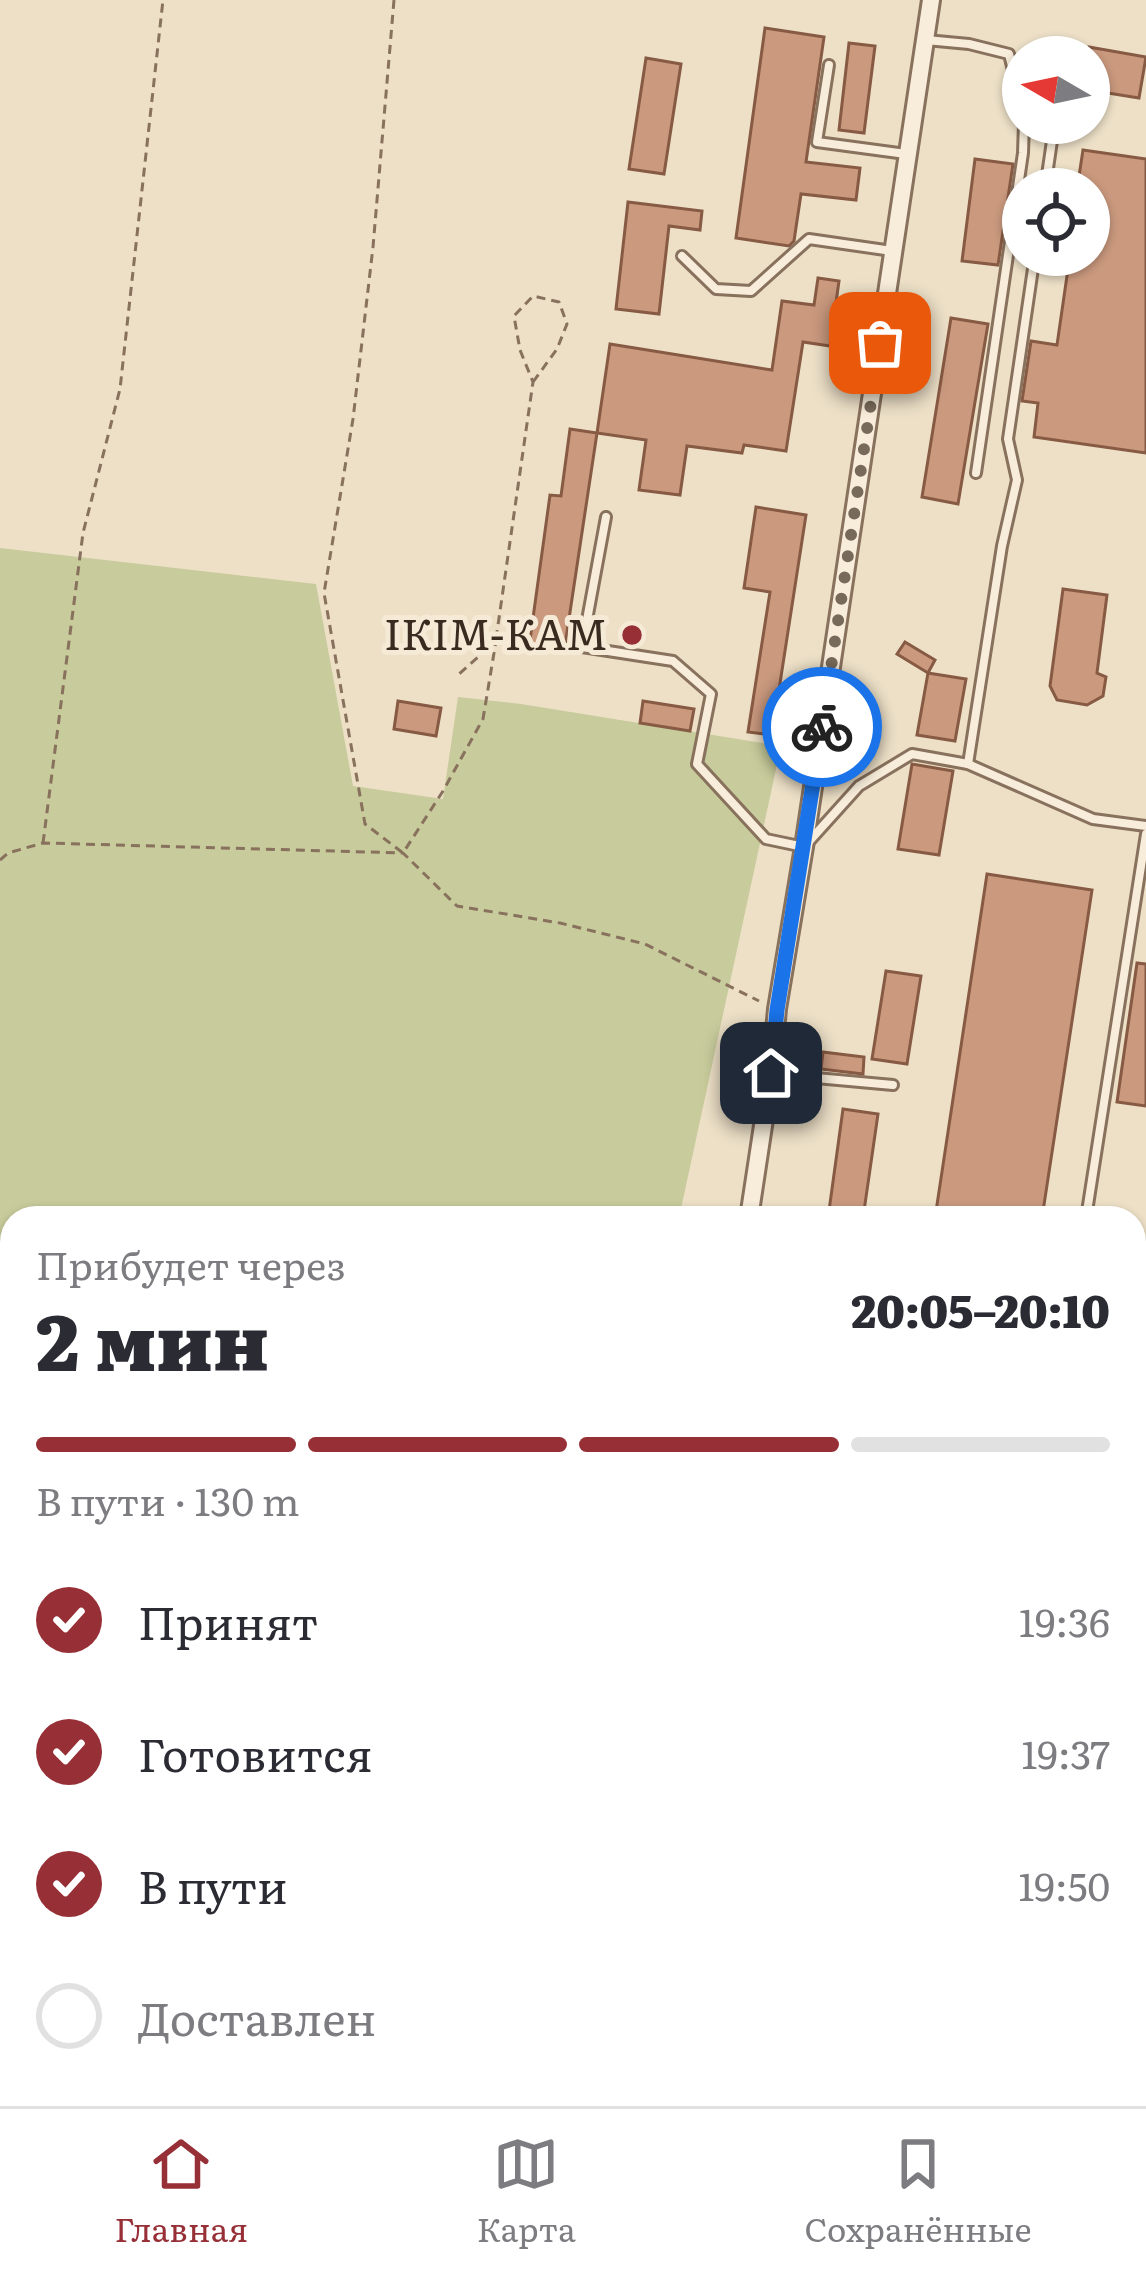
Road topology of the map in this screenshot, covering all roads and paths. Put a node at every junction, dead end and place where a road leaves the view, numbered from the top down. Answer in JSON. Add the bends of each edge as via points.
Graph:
{"nodes":[{"id":1,"x":164,"y":0,"type":"edge"},
{"id":2,"x":394,"y":0,"type":"edge"},
{"id":3,"x":931,"y":0,"type":"edge"},
{"id":4,"x":925,"y":40,"type":"junction"},
{"id":5,"x":1002,"y":52,"type":"edge"},
{"id":6,"x":829,"y":65,"type":"dead end"},
{"id":7,"x":1023,"y":144,"type":"edge"},
{"id":8,"x":908,"y":154,"type":"junction"},
{"id":9,"x":893,"y":251,"type":"junction"},
{"id":10,"x":682,"y":256,"type":"dead end"},
{"id":11,"x":1032,"y":276,"type":"edge"},
{"id":12,"x":532,"y":382,"type":"junction"},
{"id":13,"x":976,"y":473,"type":"dead end"},
{"id":14,"x":606,"y":517,"type":"dead end"},
{"id":15,"x":496,"y":641,"type":"junction"},
{"id":16,"x":459,"y":674,"type":"dead end"},
{"id":17,"x":968,"y":764,"type":"junction"},
{"id":18,"x":1146,"y":830,"type":"edge"},
{"id":19,"x":43,"y":843,"type":"junction"},
{"id":20,"x":804,"y":847,"type":"junction"},
{"id":21,"x":404,"y":853,"type":"junction"},
{"id":22,"x":0,"y":860,"type":"edge"},
{"id":23,"x":777,"y":1010,"type":"junction"},
{"id":24,"x":771,"y":1073,"type":"junction"},
{"id":25,"x":893,"y":1085,"type":"dead end"},
{"id":26,"x":751,"y":1206,"type":"edge"},
{"id":27,"x":1088,"y":1206,"type":"edge"}],
"edges":[{"from":1,"to":19,"type":"path","via":[[120,389],[83,533]]},
{"from":2,"to":21,"type":"path","via":[[353,419],[324,593],[365,824]]},
{"from":3,"to":4,"type":"street"},
{"from":4,"to":5,"type":"lane"},
{"from":4,"to":8,"type":"street"},
{"from":6,"to":8,"type":"lane","via":[[817,142]]},
{"from":7,"to":13,"type":"lane"},
{"from":8,"to":9,"type":"street"},
{"from":9,"to":10,"type":"lane","via":[[809,239],[751,291],[716,289]]},
{"from":9,"to":20,"type":"street"},
{"from":11,"to":17,"type":"lane","via":[[1008,440],[1017,480]]},
{"from":12,"to":12,"type":"path","via":[[514,316],[533,296],[560,302],[567,324]]},
{"from":12,"to":15,"type":"path"},
{"from":14,"to":20,"type":"lane","via":[[582,647],[673,661],[711,694],[697,764],[766,839]]},
{"from":15,"to":16,"type":"path"},
{"from":15,"to":21,"type":"path","via":[[483,719]]},
{"from":17,"to":18,"type":"lane","via":[[1093,819]]},
{"from":17,"to":20,"type":"lane","via":[[912,754],[859,786]]},
{"from":18,"to":27,"type":"lane"},
{"from":19,"to":21,"type":"path"},
{"from":19,"to":22,"type":"path"},
{"from":20,"to":23,"type":"street"},
{"from":21,"to":23,"type":"path","via":[[457,906],[645,944]]},
{"from":23,"to":24,"type":"street"},
{"from":24,"to":25,"type":"lane"},
{"from":24,"to":26,"type":"street"}]}
